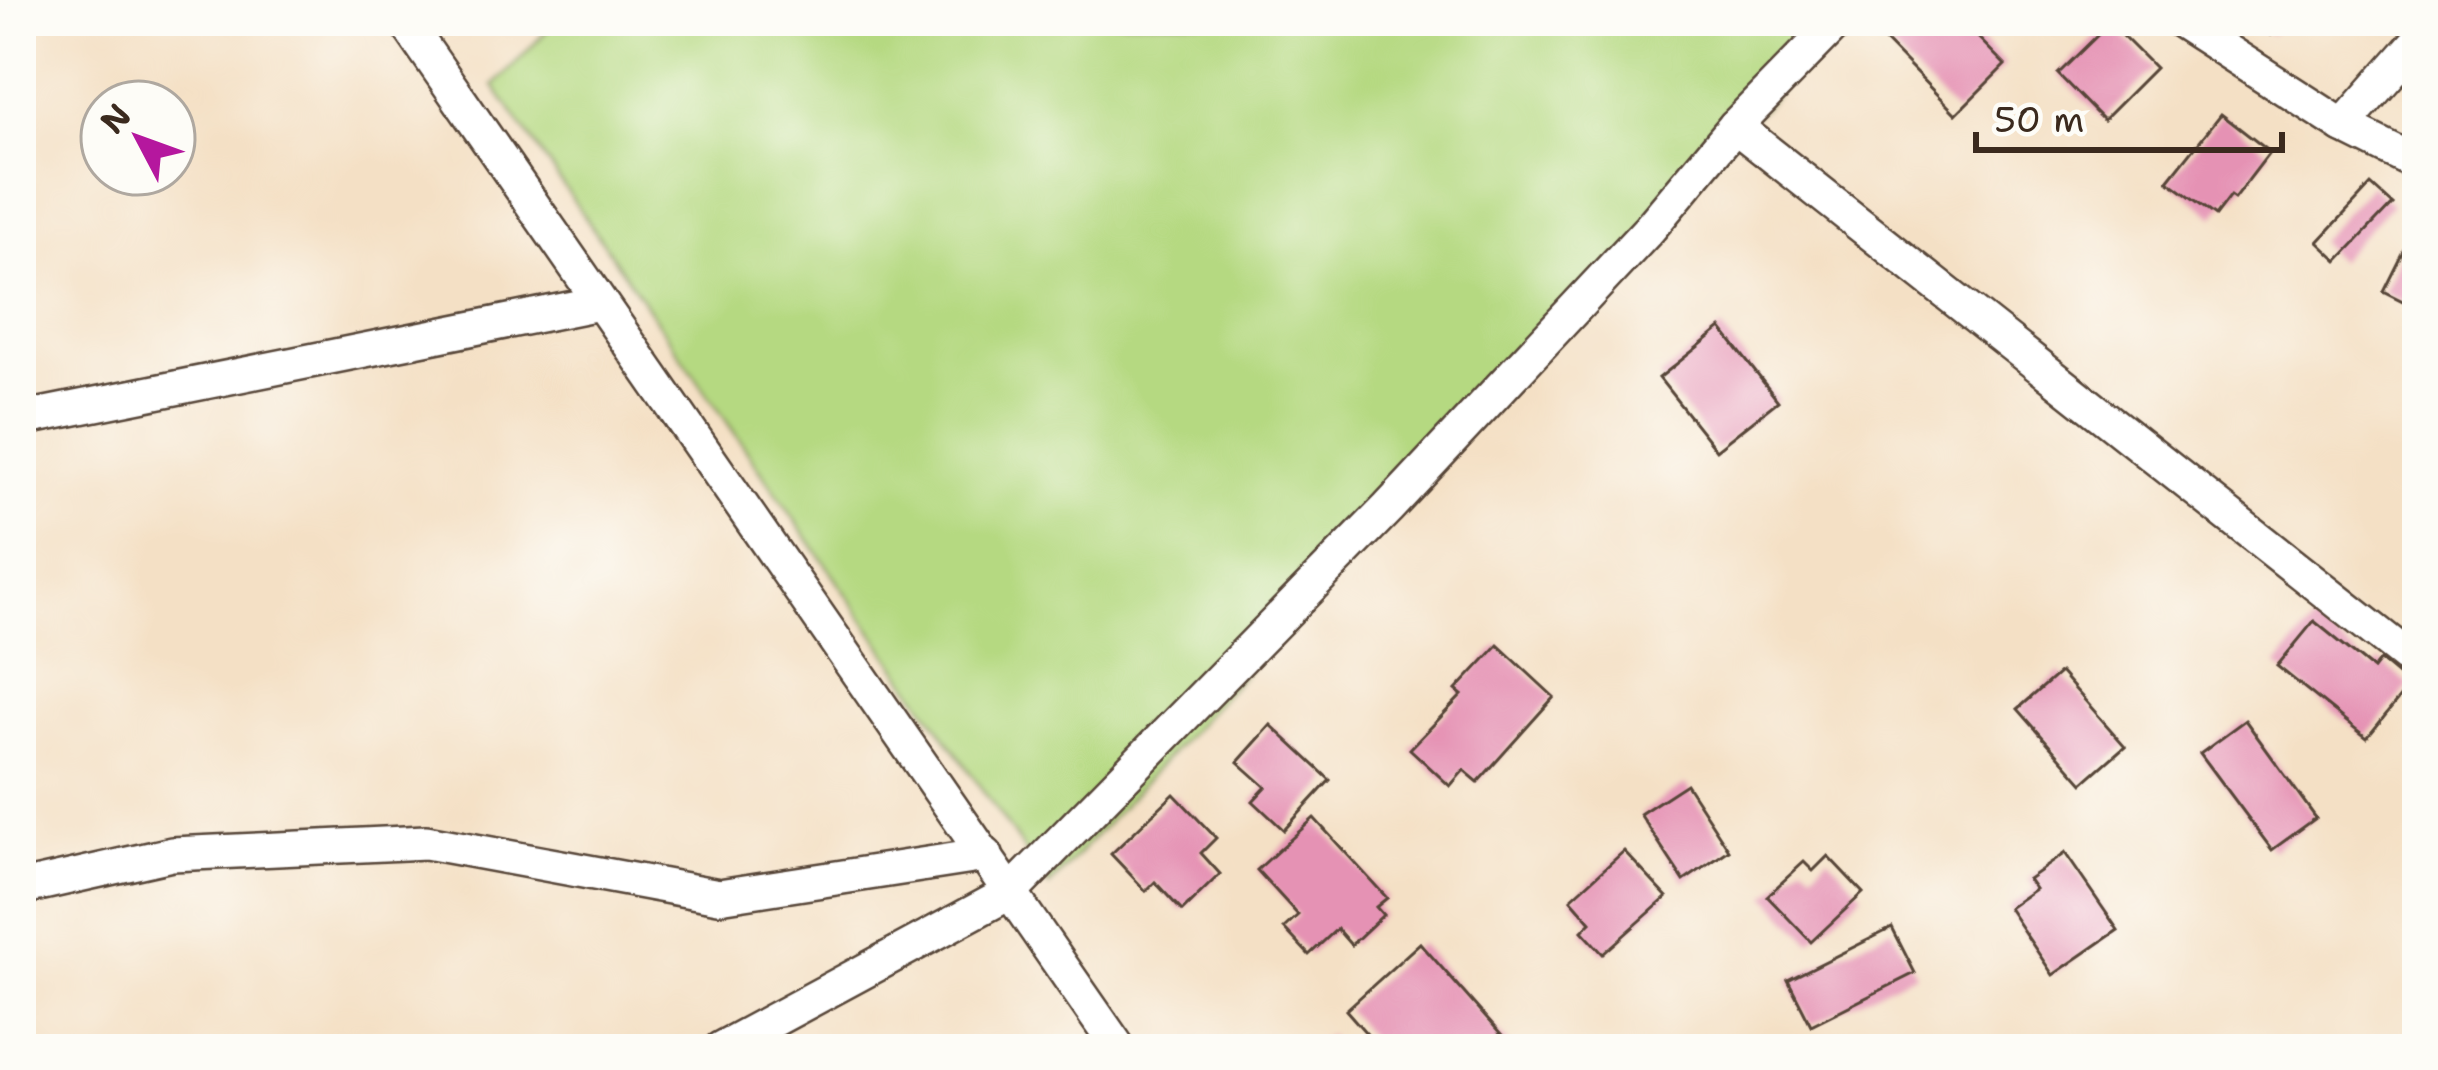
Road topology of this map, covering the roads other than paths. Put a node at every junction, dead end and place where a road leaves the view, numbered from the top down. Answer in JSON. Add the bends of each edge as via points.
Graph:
{"nodes":[{"id":1,"x":405,"y":21,"type":"edge"},
{"id":2,"x":1838,"y":21,"type":"edge"},
{"id":3,"x":2180,"y":21,"type":"edge"},
{"id":4,"x":2417,"y":42,"type":"edge"},
{"id":5,"x":1736,"y":126,"type":"junction"},
{"id":6,"x":2342,"y":126,"type":"junction"},
{"id":7,"x":2417,"y":163,"type":"edge"},
{"id":8,"x":599,"y":303,"type":"junction"},
{"id":9,"x":21,"y":419,"type":"edge"},
{"id":10,"x":2417,"y":664,"type":"edge"},
{"id":11,"x":986,"y":855,"type":"junction"},
{"id":12,"x":21,"y":888,"type":"edge"},
{"id":13,"x":1011,"y":892,"type":"junction"},
{"id":14,"x":720,"y":1049,"type":"edge"},
{"id":15,"x":1119,"y":1049,"type":"edge"}],
"edges":[{"from":1,"to":8,"type":"street"},
{"from":2,"to":5,"type":"street"},
{"from":3,"to":6,"type":"street"},
{"from":4,"to":6,"type":"street"},
{"from":5,"to":10,"type":"street"},
{"from":5,"to":13,"type":"street","via":[[1388,508]]},
{"from":6,"to":7,"type":"street"},
{"from":8,"to":9,"type":"street"},
{"from":8,"to":11,"type":"street"},
{"from":11,"to":12,"type":"street","via":[[719,896],[427,842],[172,854]]},
{"from":11,"to":13,"type":"street"},
{"from":13,"to":14,"type":"street"},
{"from":13,"to":15,"type":"street"}]}
